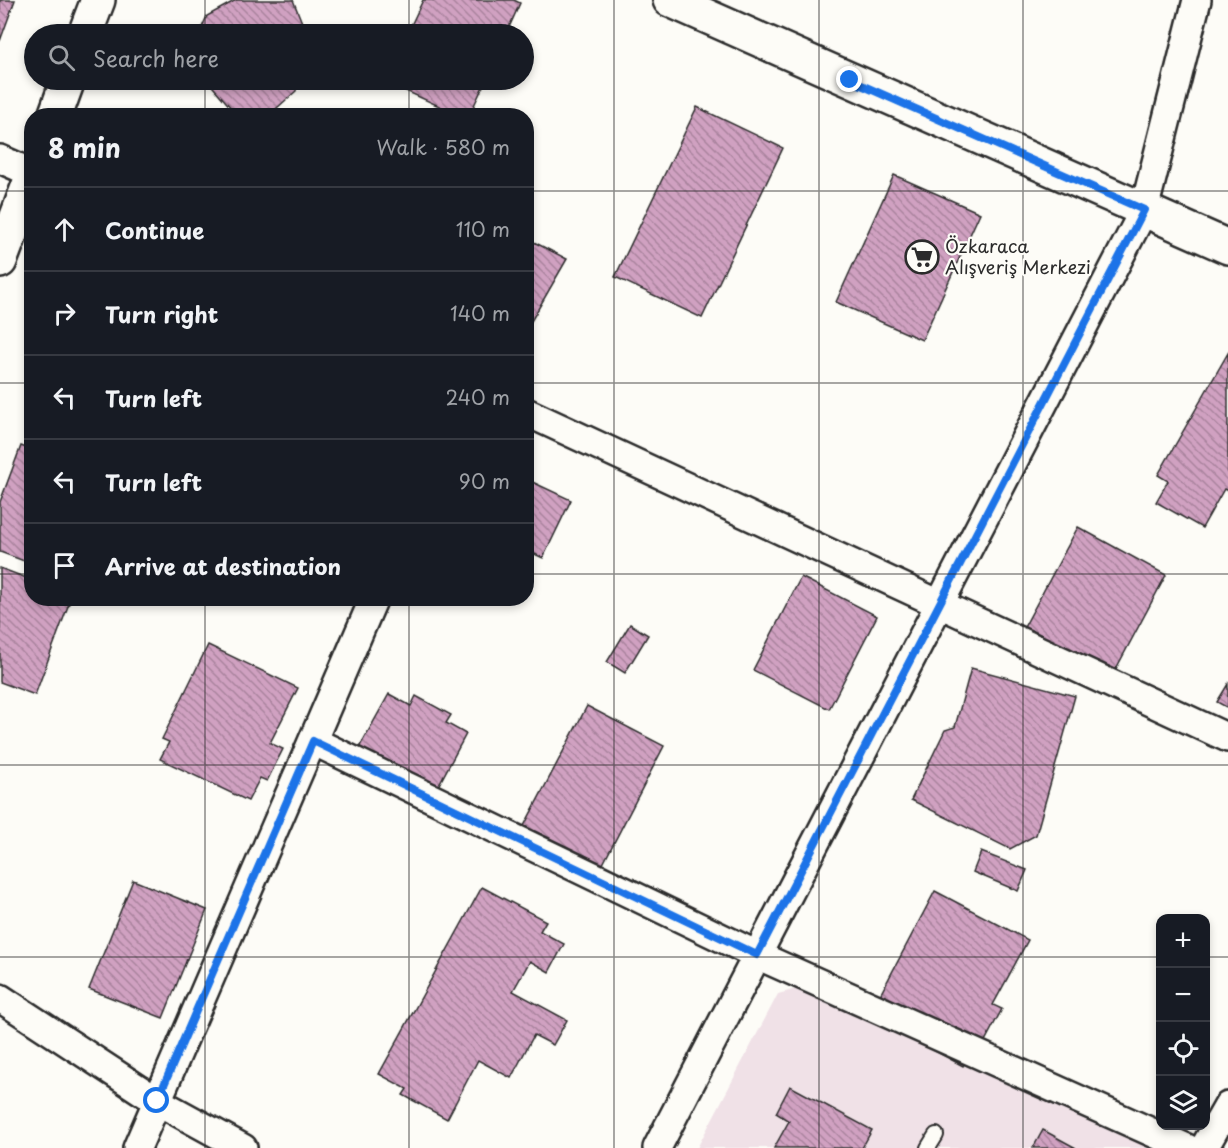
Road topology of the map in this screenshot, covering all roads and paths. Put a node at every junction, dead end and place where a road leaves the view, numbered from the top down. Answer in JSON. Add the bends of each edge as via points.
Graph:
{"nodes":[{"id":1,"x":98,"y":0,"type":"edge"},
{"id":2,"x":670,"y":0,"type":"edge"},
{"id":3,"x":1197,"y":0,"type":"edge"},
{"id":4,"x":89,"y":24,"type":"edge"},
{"id":5,"x":64,"y":90,"type":"edge"},
{"id":6,"x":58,"y":108,"type":"edge"},
{"id":7,"x":0,"y":159,"type":"edge"},
{"id":8,"x":24,"y":171,"type":"edge"},
{"id":9,"x":24,"y":196,"type":"edge"},
{"id":10,"x":1144,"y":210,"type":"junction"},
{"id":11,"x":1228,"y":247,"type":"edge"},
{"id":12,"x":0,"y":261,"type":"edge"},
{"id":13,"x":534,"y":416,"type":"edge"},
{"id":14,"x":939,"y":605,"type":"junction"},
{"id":15,"x":371,"y":606,"type":"edge"},
{"id":16,"x":1228,"y":738,"type":"edge"},
{"id":17,"x":313,"y":741,"type":"junction"},
{"id":18,"x":757,"y":955,"type":"junction"},
{"id":19,"x":0,"y":998,"type":"edge"},
{"id":20,"x":157,"y":1101,"type":"junction"},
{"id":21,"x":1228,"y":1106,"type":"edge"},
{"id":22,"x":936,"y":1135,"type":"dead end"},
{"id":23,"x":137,"y":1148,"type":"edge"},
{"id":24,"x":243,"y":1148,"type":"edge"},
{"id":25,"x":657,"y":1148,"type":"edge"},
{"id":26,"x":928,"y":1148,"type":"edge"},
{"id":27,"x":1188,"y":1148,"type":"edge"},
{"id":28,"x":1204,"y":1148,"type":"edge"}],
"edges":[{"from":1,"to":4,"type":"street"},
{"from":2,"to":10,"type":"street"},
{"from":3,"to":10,"type":"street"},
{"from":5,"to":6,"type":"street"},
{"from":7,"to":8,"type":"street"},
{"from":9,"to":12,"type":"street"},
{"from":10,"to":11,"type":"street"},
{"from":10,"to":14,"type":"street"},
{"from":13,"to":14,"type":"street"},
{"from":14,"to":16,"type":"street"},
{"from":14,"to":18,"type":"street"},
{"from":15,"to":17,"type":"street"},
{"from":17,"to":18,"type":"street"},
{"from":17,"to":20,"type":"street"},
{"from":18,"to":25,"type":"street"},
{"from":18,"to":27,"type":"street"},
{"from":19,"to":20,"type":"street"},
{"from":20,"to":23,"type":"street"},
{"from":20,"to":24,"type":"street"},
{"from":21,"to":28,"type":"street"},
{"from":22,"to":26,"type":"lane"}]}
